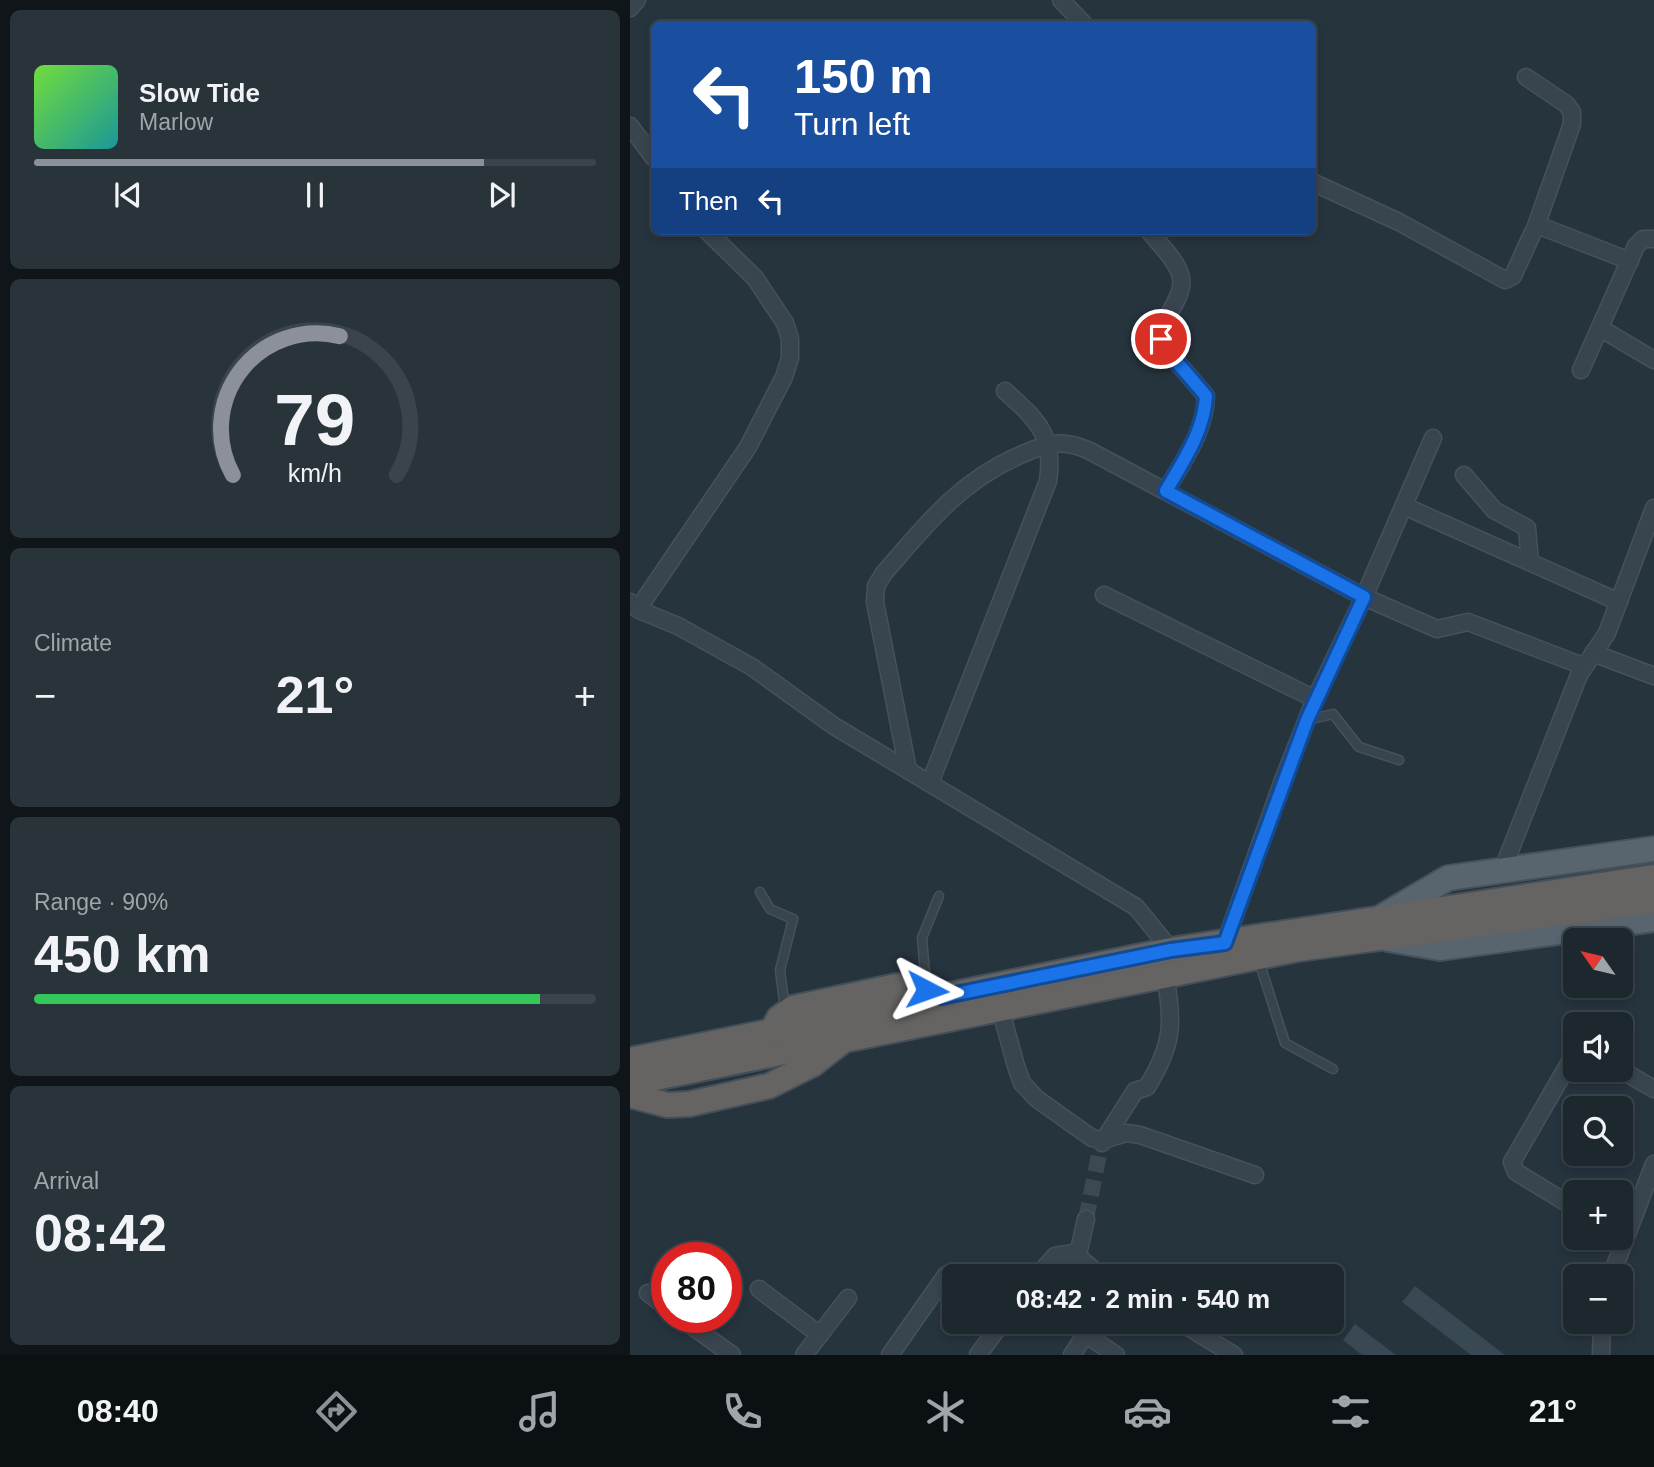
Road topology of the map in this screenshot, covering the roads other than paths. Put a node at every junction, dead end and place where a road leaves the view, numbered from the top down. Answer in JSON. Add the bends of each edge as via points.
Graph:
{"nodes":[{"id":1,"x":637,"y":0,"type":"edge"},
{"id":2,"x":1061,"y":0,"type":"edge"},
{"id":3,"x":630,"y":8,"type":"edge"},
{"id":4,"x":1081,"y":21,"type":"edge"},
{"id":5,"x":1526,"y":77,"type":"dead end"},
{"id":6,"x":630,"y":126,"type":"edge"},
{"id":7,"x":651,"y":154,"type":"edge"},
{"id":8,"x":1316,"y":184,"type":"edge"},
{"id":9,"x":1535,"y":229,"type":"junction"},
{"id":10,"x":710,"y":235,"type":"edge"},
{"id":11,"x":1152,"y":235,"type":"edge"},
{"id":12,"x":1654,"y":239,"type":"edge"},
{"id":13,"x":1630,"y":261,"type":"junction"},
{"id":14,"x":1600,"y":328,"type":"junction"},
{"id":15,"x":1654,"y":360,"type":"edge"},
{"id":16,"x":1581,"y":370,"type":"dead end"},
{"id":17,"x":1006,"y":391,"type":"dead end"},
{"id":18,"x":1433,"y":438,"type":"dead end"},
{"id":19,"x":1048,"y":442,"type":"junction"},
{"id":20,"x":1464,"y":475,"type":"dead end"},
{"id":21,"x":1166,"y":491,"type":"junction"},
{"id":22,"x":1404,"y":506,"type":"junction"},
{"id":23,"x":1654,"y":508,"type":"edge"},
{"id":24,"x":1530,"y":562,"type":"junction"},
{"id":25,"x":1104,"y":595,"type":"dead end"},
{"id":26,"x":1364,"y":597,"type":"junction"},
{"id":27,"x":1619,"y":602,"type":"junction"},
{"id":28,"x":634,"y":606,"type":"edge"},
{"id":29,"x":1588,"y":660,"type":"junction"},
{"id":30,"x":1654,"y":676,"type":"edge"},
{"id":31,"x":1315,"y":699,"type":"junction"},
{"id":32,"x":1307,"y":720,"type":"junction"},
{"id":33,"x":1399,"y":760,"type":"dead end"},
{"id":34,"x":908,"y":770,"type":"junction"},
{"id":35,"x":930,"y":783,"type":"junction"},
{"id":36,"x":1654,"y":849,"type":"edge"},
{"id":37,"x":1502,"y":871,"type":"junction"},
{"id":38,"x":1654,"y":877,"type":"edge"},
{"id":39,"x":760,"y":891,"type":"dead end"},
{"id":40,"x":939,"y":896,"type":"dead end"},
{"id":41,"x":1654,"y":901,"type":"edge"},
{"id":42,"x":1446,"y":918,"type":"junction"},
{"id":43,"x":1654,"y":919,"type":"edge"},
{"id":44,"x":1380,"y":928,"type":"junction"},
{"id":45,"x":1225,"y":943,"type":"junction"},
{"id":46,"x":1171,"y":950,"type":"junction"},
{"id":47,"x":1257,"y":957,"type":"junction"},
{"id":48,"x":1165,"y":975,"type":"junction"},
{"id":49,"x":934,"y":994,"type":"junction"},
{"id":50,"x":1000,"y":1008,"type":"junction"},
{"id":51,"x":779,"y":1022,"type":"junction"},
{"id":52,"x":846,"y":1038,"type":"junction"},
{"id":53,"x":630,"y":1060,"type":"edge"},
{"id":54,"x":1333,"y":1069,"type":"dead end"},
{"id":55,"x":1563,"y":1074,"type":"edge"},
{"id":56,"x":1633,"y":1077,"type":"edge"},
{"id":57,"x":630,"y":1083,"type":"edge"},
{"id":58,"x":1654,"y":1089,"type":"edge"},
{"id":59,"x":630,"y":1095,"type":"edge"},
{"id":60,"x":1102,"y":1142,"type":"junction"},
{"id":61,"x":1654,"y":1164,"type":"edge"},
{"id":62,"x":1255,"y":1175,"type":"dead end"},
{"id":63,"x":1563,"y":1201,"type":"edge"},
{"id":64,"x":1633,"y":1214,"type":"edge"},
{"id":65,"x":1086,"y":1219,"type":"tunnel mouth"},
{"id":66,"x":1074,"y":1253,"type":"junction"},
{"id":67,"x":1048,"y":1264,"type":"edge"},
{"id":68,"x":1087,"y":1264,"type":"edge"},
{"id":69,"x":942,"y":1281,"type":"edge"},
{"id":70,"x":759,"y":1289,"type":"dead end"},
{"id":71,"x":648,"y":1293,"type":"dead end"},
{"id":72,"x":651,"y":1295,"type":"edge"},
{"id":73,"x":848,"y":1298,"type":"dead end"},
{"id":74,"x":702,"y":1333,"type":"edge"},
{"id":75,"x":993,"y":1334,"type":"edge"},
{"id":76,"x":1086,"y":1334,"type":"edge"},
{"id":77,"x":1096,"y":1334,"type":"edge"},
{"id":78,"x":1199,"y":1334,"type":"edge"},
{"id":79,"x":1602,"y":1334,"type":"edge"},
{"id":80,"x":820,"y":1335,"type":"junction"},
{"id":81,"x":732,"y":1355,"type":"edge"},
{"id":82,"x":804,"y":1355,"type":"edge"},
{"id":83,"x":890,"y":1355,"type":"edge"},
{"id":84,"x":978,"y":1355,"type":"edge"},
{"id":85,"x":1072,"y":1355,"type":"edge"},
{"id":86,"x":1116,"y":1355,"type":"edge"},
{"id":87,"x":1234,"y":1355,"type":"edge"},
{"id":88,"x":1601,"y":1355,"type":"edge"}],
"edges":[{"from":1,"to":3,"type":"street"},
{"from":2,"to":4,"type":"street"},
{"from":5,"to":9,"type":"street","via":[[1566,103],[1572,112],[1572,124]]},
{"from":6,"to":7,"type":"street"},
{"from":8,"to":9,"type":"street","via":[[1399,222],[1505,280],[1513,276]]},
{"from":9,"to":13,"type":"street","via":[[1544,226]]},
{"from":10,"to":28,"type":"street","via":[[755,278],[785,323],[790,358],[748,447]]},
{"from":11,"to":21,"type":"street","via":[[1181,279],[1161,339],[1206,396],[1200,430]]},
{"from":12,"to":13,"type":"street","via":[[1640,241]]},
{"from":13,"to":14,"type":"street"},
{"from":14,"to":15,"type":"street"},
{"from":14,"to":16,"type":"street"},
{"from":17,"to":19,"type":"street","via":[[1035,419]]},
{"from":18,"to":22,"type":"street"},
{"from":19,"to":21,"type":"street","via":[[1082,447]]},
{"from":19,"to":34,"type":"street","via":[[993,467],[957,493],[876,586],[875,602]]},
{"from":19,"to":35,"type":"street","via":[[1050,468],[1045,492]]},
{"from":20,"to":24,"type":"street","via":[[1494,510],[1527,528]]},
{"from":21,"to":26,"type":"street"},
{"from":22,"to":24,"type":"street"},
{"from":22,"to":26,"type":"street"},
{"from":23,"to":27,"type":"street"},
{"from":24,"to":27,"type":"street"},
{"from":25,"to":31,"type":"street"},
{"from":26,"to":29,"type":"street","via":[[1437,629],[1468,622]]},
{"from":26,"to":31,"type":"street"},
{"from":27,"to":29,"type":"street","via":[[1605,638]]},
{"from":28,"to":34,"type":"street","via":[[752,667],[834,726]]},
{"from":29,"to":30,"type":"street"},
{"from":29,"to":37,"type":"street"},
{"from":31,"to":32,"type":"street"},
{"from":32,"to":33,"type":"lane","via":[[1333,714],[1359,747]]},
{"from":32,"to":45,"type":"street"},
{"from":34,"to":35,"type":"street"},
{"from":35,"to":46,"type":"street","via":[[1136,907]]},
{"from":36,"to":37,"type":"main road"},
{"from":37,"to":44,"type":"main road","via":[[1448,878]]},
{"from":38,"to":42,"type":"highway"},
{"from":39,"to":51,"type":"lane","via":[[770,909],[793,919],[780,970]]},
{"from":40,"to":49,"type":"lane","via":[[922,938]]},
{"from":41,"to":42,"type":"highway"},
{"from":42,"to":44,"type":"highway"},
{"from":43,"to":44,"type":"main road","via":[[1440,948]]},
{"from":44,"to":45,"type":"highway"},
{"from":44,"to":47,"type":"highway"},
{"from":45,"to":46,"type":"highway"},
{"from":46,"to":49,"type":"highway"},
{"from":47,"to":48,"type":"highway"},
{"from":47,"to":54,"type":"lane","via":[[1285,1043]]},
{"from":48,"to":50,"type":"highway"},
{"from":48,"to":60,"type":"street","via":[[1172,1017],[1161,1061],[1147,1087],[1136,1090]]},
{"from":49,"to":51,"type":"highway"},
{"from":50,"to":52,"type":"highway"},
{"from":50,"to":60,"type":"street","via":[[1023,1083],[1081,1133]]},
{"from":51,"to":53,"type":"highway"},
{"from":52,"to":57,"type":"highway"},
{"from":52,"to":59,"type":"highway","via":[[813,1064],[769,1086],[689,1104],[667,1105]]},
{"from":55,"to":63,"type":"street","via":[[1512,1162],[1516,1172]]},
{"from":56,"to":58,"type":"street"},
{"from":60,"to":62,"type":"street","via":[[1126,1133],[1140,1135]]},
{"from":61,"to":64,"type":"street"},
{"from":65,"to":66,"type":"street","via":[[1082,1244]]},
{"from":66,"to":67,"type":"street","via":[[1055,1256]]},
{"from":66,"to":68,"type":"street"},
{"from":69,"to":83,"type":"street"},
{"from":70,"to":80,"type":"street"},
{"from":71,"to":72,"type":"street"},
{"from":73,"to":80,"type":"street"},
{"from":74,"to":81,"type":"street"},
{"from":75,"to":84,"type":"street"},
{"from":76,"to":85,"type":"street"},
{"from":77,"to":86,"type":"street"},
{"from":78,"to":87,"type":"street"},
{"from":79,"to":88,"type":"street"},
{"from":80,"to":82,"type":"street"}]}
